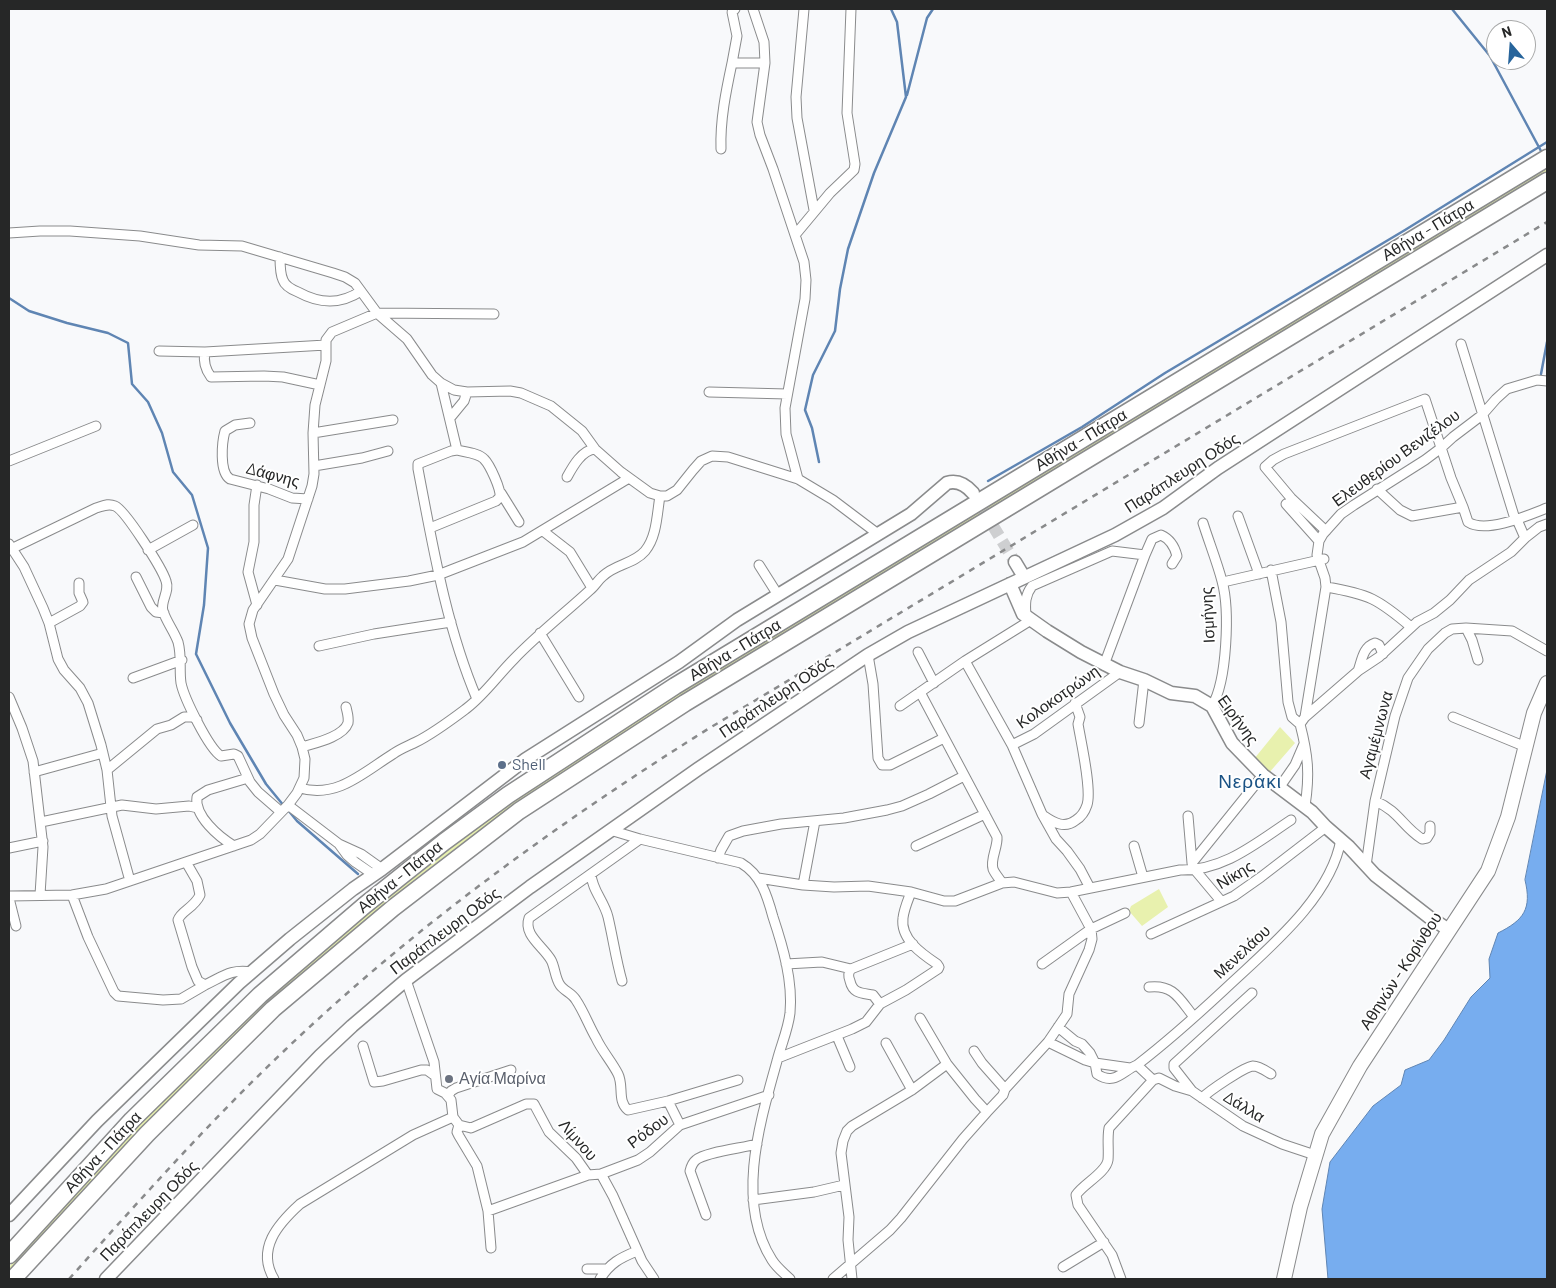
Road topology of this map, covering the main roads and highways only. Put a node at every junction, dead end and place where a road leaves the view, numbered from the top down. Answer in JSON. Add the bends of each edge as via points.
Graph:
{"nodes":[{"id":1,"x":1547,"y":158,"type":"edge"},
{"id":2,"x":1547,"y":181,"type":"edge"},
{"id":3,"x":1547,"y":683,"type":"edge"},
{"id":4,"x":9,"y":1255,"type":"edge"},
{"id":5,"x":13,"y":1279,"type":"edge"},
{"id":6,"x":1284,"y":1279,"type":"edge"}],
"edges":[{"from":1,"to":4,"type":"highway","name":"Αθήνα - Πάτρα","via":[[686,679],[508,795],[370,901],[260,995],[132,1120]]},
{"from":2,"to":5,"type":"highway","name":"Αθήνα - Πάτρα","via":[[694,698],[520,811],[377,920],[274,1009],[147,1134]]},
{"from":3,"to":6,"type":"main road","name":"Αθηνών - Κορίνθου","via":[[1534,713],[1508,817],[1494,856],[1477,889],[1360,1066],[1326,1125],[1300,1207]]}]}
